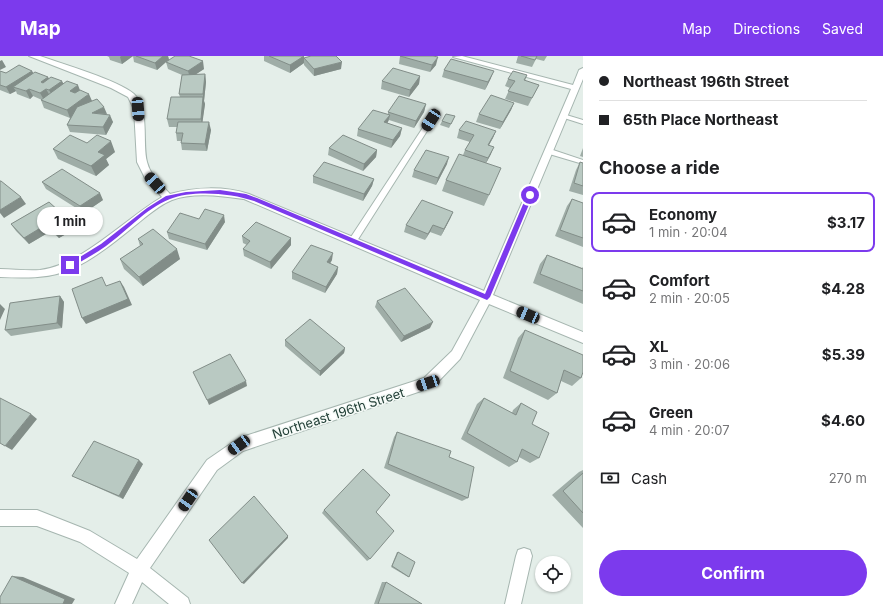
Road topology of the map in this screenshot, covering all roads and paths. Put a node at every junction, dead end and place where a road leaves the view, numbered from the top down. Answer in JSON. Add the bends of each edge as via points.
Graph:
{"nodes":[{"id":1,"x":33,"y":56,"type":"edge"},
{"id":2,"x":37,"y":56,"type":"edge"},
{"id":3,"x":457,"y":57,"type":"edge"},
{"id":4,"x":583,"y":70,"type":"edge"},
{"id":5,"x":575,"y":88,"type":"junction"},
{"id":6,"x":563,"y":116,"type":"junction"},
{"id":7,"x":431,"y":120,"type":"dead end"},
{"id":8,"x":583,"y":122,"type":"edge"},
{"id":9,"x":548,"y":151,"type":"junction"},
{"id":10,"x":583,"y":162,"type":"edge"},
{"id":11,"x":168,"y":198,"type":"junction"},
{"id":12,"x":352,"y":242,"type":"junction"},
{"id":13,"x":0,"y":273,"type":"edge"},
{"id":14,"x":487,"y":297,"type":"junction"},
{"id":15,"x":583,"y":338,"type":"edge"},
{"id":16,"x":0,"y":518,"type":"edge"},
{"id":17,"x":524,"y":556,"type":"dead end"},
{"id":18,"x":139,"y":570,"type":"junction"},
{"id":19,"x":123,"y":604,"type":"edge"},
{"id":20,"x":182,"y":604,"type":"edge"},
{"id":21,"x":513,"y":604,"type":"edge"}],
"edges":[{"from":1,"to":2,"type":"street"},
{"from":2,"to":11,"type":"street","via":[[114,86],[131,96],[138,109],[142,162],[148,176]]},
{"from":3,"to":5,"type":"street"},
{"from":4,"to":5,"type":"street","name":"Northeast 196th Street"},
{"from":5,"to":6,"type":"street","name":"Northeast 196th Street"},
{"from":6,"to":8,"type":"lane"},
{"from":6,"to":9,"type":"street","name":"Northeast 196th Street"},
{"from":7,"to":12,"type":"lane"},
{"from":9,"to":10,"type":"lane"},
{"from":9,"to":14,"type":"street","name":"Northeast 196th Street"},
{"from":11,"to":12,"type":"street","via":[[186,193],[206,192],[246,196]]},
{"from":11,"to":13,"type":"street","via":[[149,209],[103,245],[70,265],[41,274]]},
{"from":12,"to":14,"type":"street"},
{"from":14,"to":15,"type":"street"},
{"from":14,"to":18,"type":"street","name":"Northeast 196th Street","via":[[456,355],[428,383],[239,445],[212,465]]},
{"from":16,"to":18,"type":"street","via":[[37,518],[86,536]]},
{"from":17,"to":21,"type":"street"},
{"from":18,"to":19,"type":"street","name":"Northeast 196th Street"},
{"from":18,"to":20,"type":"street"}]}
